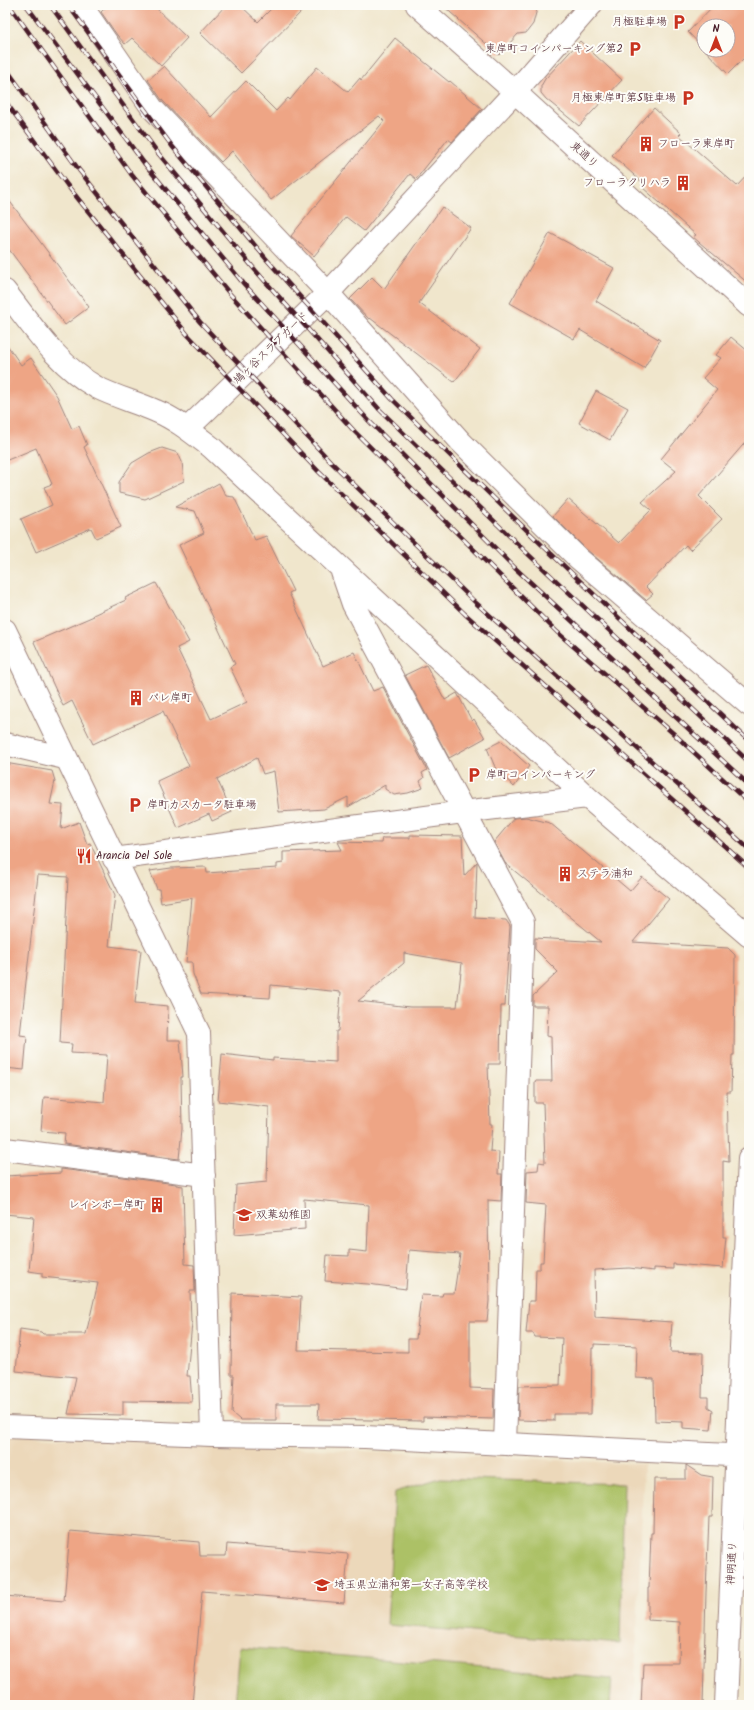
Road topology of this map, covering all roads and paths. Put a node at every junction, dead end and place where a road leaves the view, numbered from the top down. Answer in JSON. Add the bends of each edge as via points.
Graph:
{"nodes":[{"id":1,"x":81,"y":5,"type":"edge"},
{"id":2,"x":417,"y":5,"type":"edge"},
{"id":3,"x":591,"y":5,"type":"edge"},
{"id":4,"x":515,"y":92,"type":"junction"},
{"id":5,"x":5,"y":290,"type":"edge"},
{"id":6,"x":324,"y":297,"type":"junction"},
{"id":7,"x":749,"y":306,"type":"edge"},
{"id":8,"x":187,"y":429,"type":"junction"},
{"id":9,"x":341,"y":569,"type":"junction"},
{"id":10,"x":5,"y":630,"type":"edge"},
{"id":11,"x":749,"y":705,"type":"edge"},
{"id":12,"x":5,"y":744,"type":"edge"},
{"id":13,"x":66,"y":758,"type":"junction"},
{"id":14,"x":588,"y":797,"type":"junction"},
{"id":15,"x":463,"y":812,"type":"junction"},
{"id":16,"x":114,"y":859,"type":"junction"},
{"id":17,"x":749,"y":936,"type":"edge"},
{"id":18,"x":5,"y":1149,"type":"edge"},
{"id":19,"x":749,"y":1158,"type":"edge"},
{"id":20,"x":204,"y":1175,"type":"junction"},
{"id":21,"x":5,"y":1427,"type":"edge"},
{"id":22,"x":212,"y":1435,"type":"junction"},
{"id":23,"x":505,"y":1444,"type":"junction"},
{"id":24,"x":743,"y":1456,"type":"edge"},
{"id":25,"x":740,"y":1585,"type":"edge"},
{"id":26,"x":726,"y":1705,"type":"edge"}],
"edges":[{"from":1,"to":6,"type":"street","via":[[152,108]]},
{"from":2,"to":4,"type":"street","name":"東通り"},
{"from":3,"to":4,"type":"street","name":"鳩ヶ谷スラブガード"},
{"from":4,"to":6,"type":"street","name":"鳩ヶ谷スラブガード"},
{"from":4,"to":7,"type":"street","name":"東通り"},
{"from":5,"to":8,"type":"street","via":[[44,341],[70,368],[96,387],[157,411]]},
{"from":6,"to":8,"type":"street","name":"鳩ヶ谷スラブガード"},
{"from":6,"to":11,"type":"street","via":[[461,442],[578,558]]},
{"from":8,"to":9,"type":"street","via":[[211,447]]},
{"from":9,"to":14,"type":"street"},
{"from":9,"to":15,"type":"street","via":[[353,604]]},
{"from":10,"to":13,"type":"street"},
{"from":12,"to":13,"type":"street"},
{"from":13,"to":16,"type":"street"},
{"from":14,"to":15,"type":"street"},
{"from":14,"to":17,"type":"street"},
{"from":15,"to":16,"type":"street"},
{"from":15,"to":23,"type":"street","via":[[523,922]]},
{"from":16,"to":20,"type":"street","via":[[198,1034]]},
{"from":18,"to":20,"type":"street"},
{"from":19,"to":24,"type":"street","name":"神明通り"},
{"from":20,"to":22,"type":"street"},
{"from":21,"to":22,"type":"street"},
{"from":22,"to":23,"type":"street","via":[[365,1437]]},
{"from":23,"to":24,"type":"street"},
{"from":24,"to":25,"type":"street","name":"神明通り"},
{"from":25,"to":26,"type":"street","name":"神明通り"}]}
